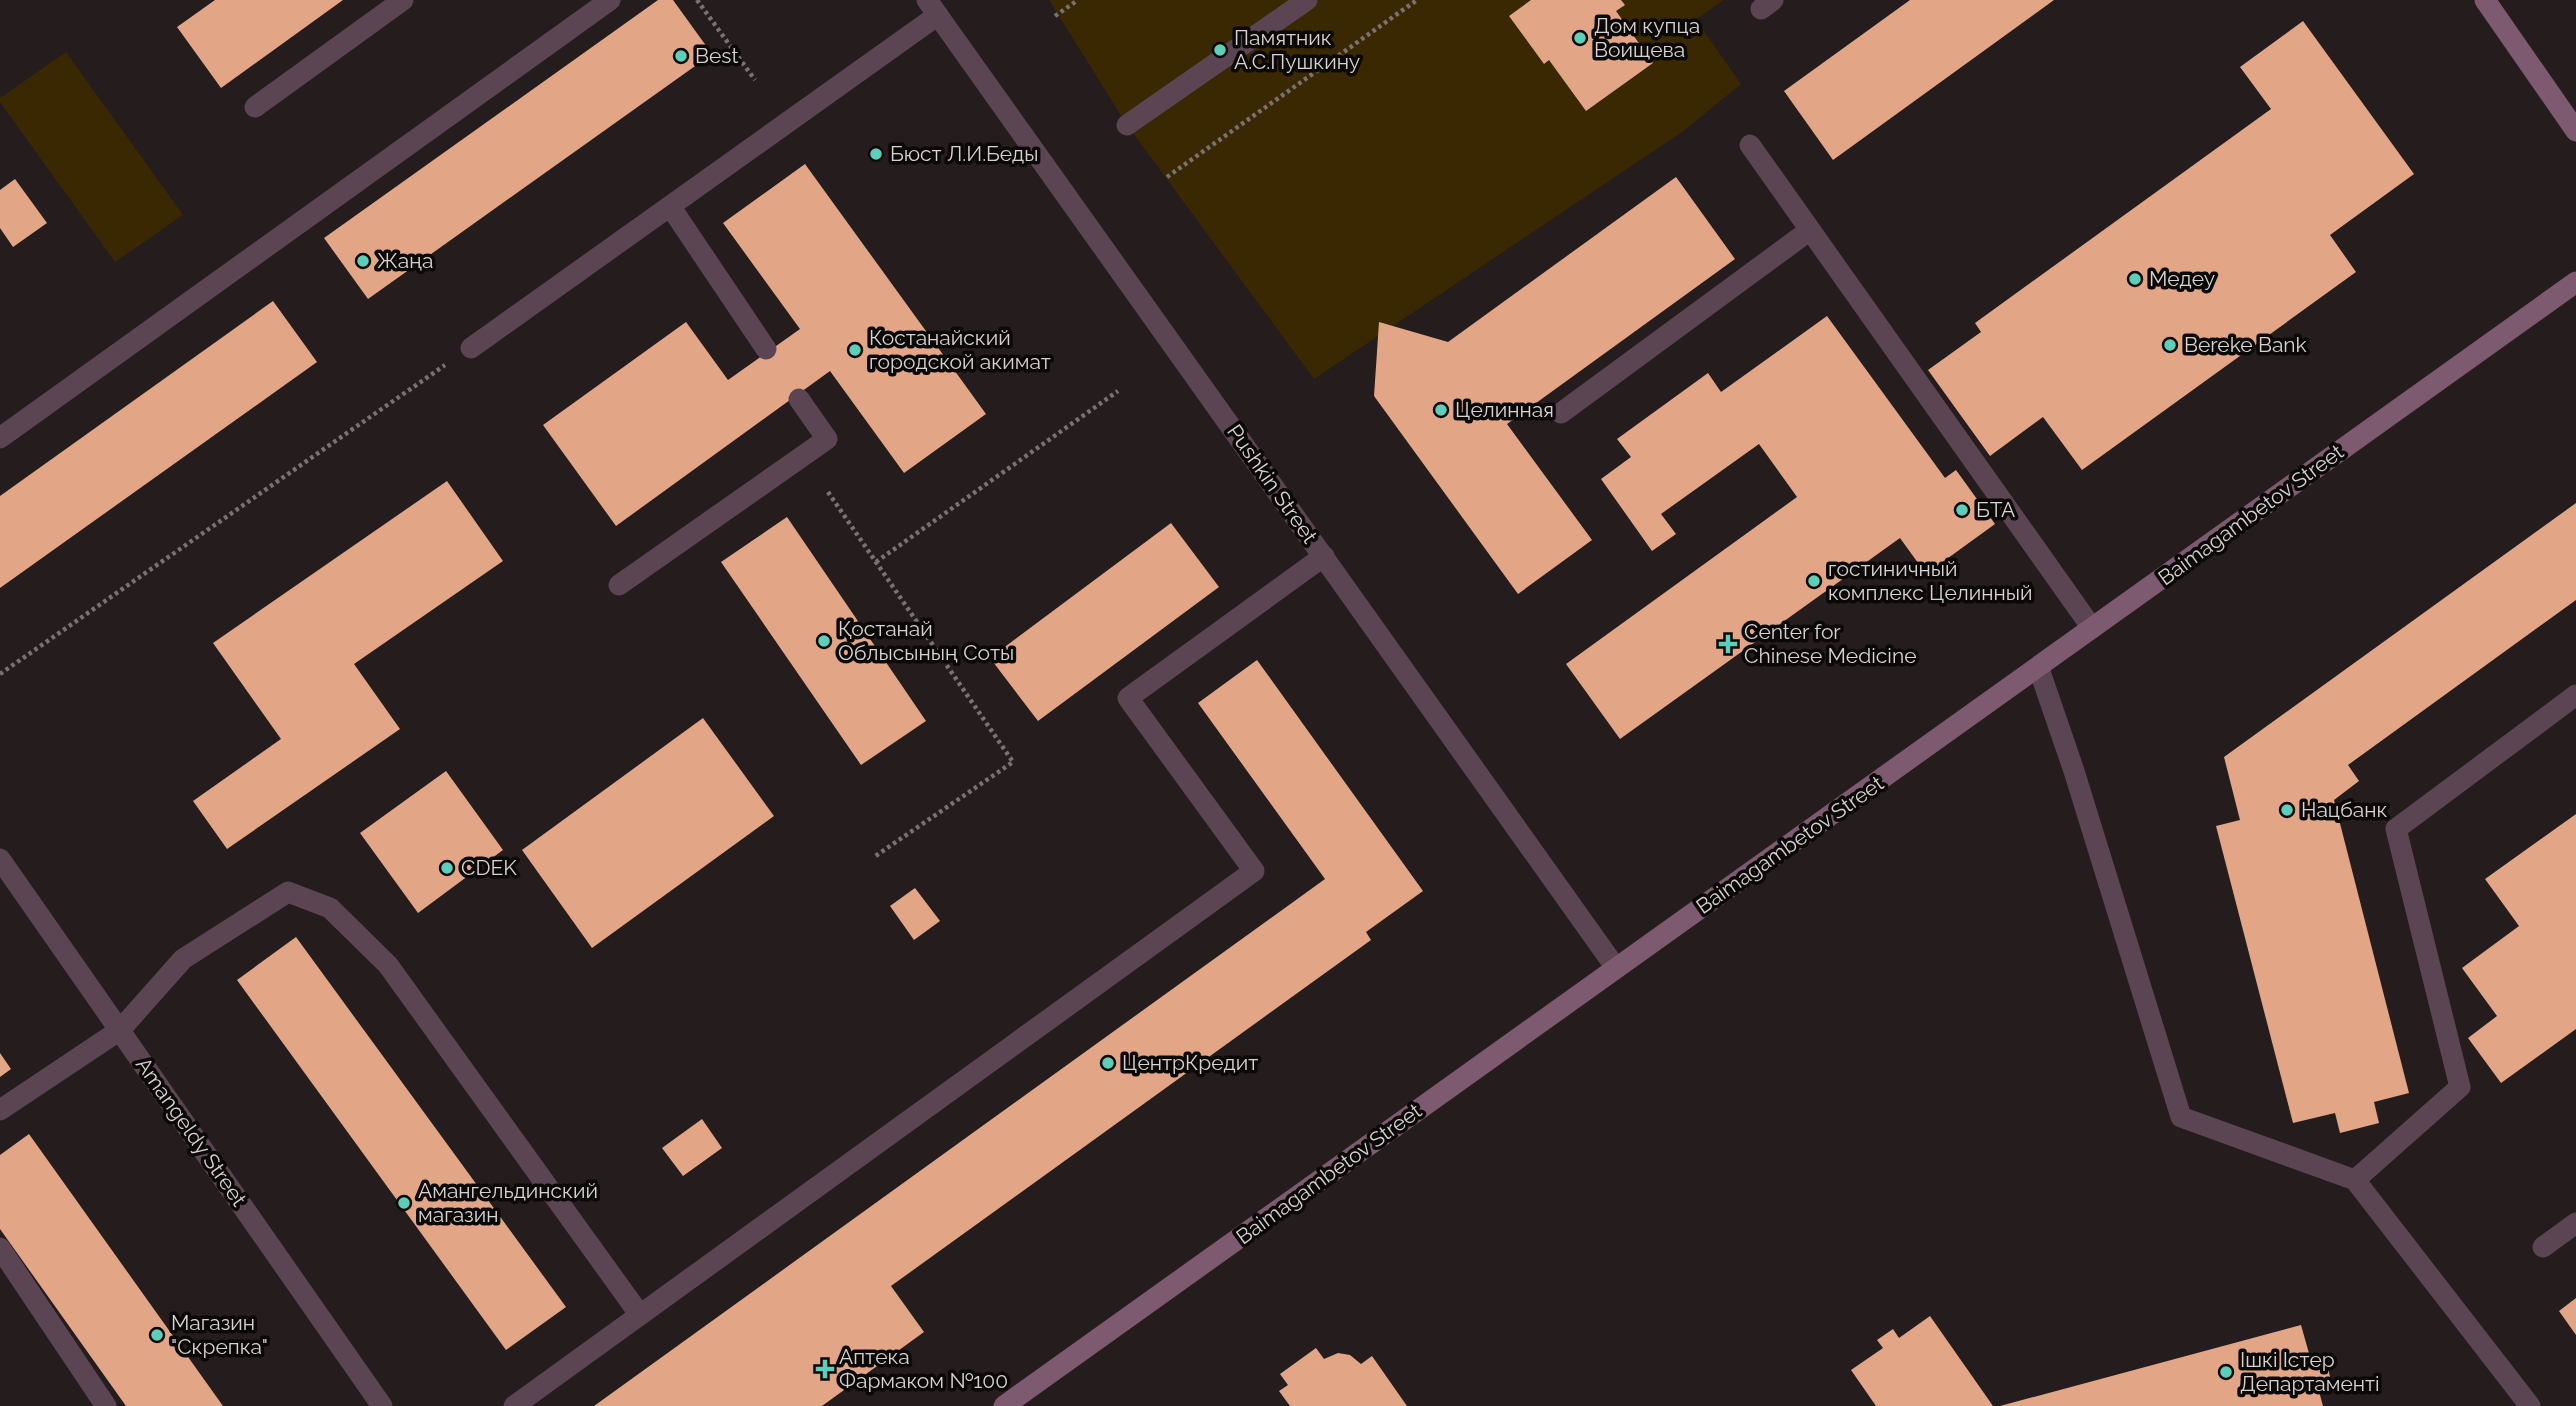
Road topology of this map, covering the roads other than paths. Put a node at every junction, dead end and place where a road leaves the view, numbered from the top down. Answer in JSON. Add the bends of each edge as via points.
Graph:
{"nodes":[{"id":1,"x":403,"y":0,"type":"edge"},
{"id":2,"x":610,"y":0,"type":"edge"},
{"id":3,"x":1307,"y":0,"type":"edge"},
{"id":4,"x":2485,"y":0,"type":"edge"},
{"id":5,"x":932,"y":7,"type":"edge"},
{"id":6,"x":255,"y":107,"type":"dead end"},
{"id":7,"x":1127,"y":125,"type":"dead end"},
{"id":8,"x":2576,"y":131,"type":"edge"},
{"id":9,"x":1750,"y":145,"type":"dead end"},
{"id":10,"x":670,"y":206,"type":"junction"},
{"id":11,"x":1810,"y":230,"type":"junction"},
{"id":12,"x":2576,"y":282,"type":"edge"},
{"id":13,"x":471,"y":348,"type":"road end"},
{"id":14,"x":766,"y":349,"type":"dead end"},
{"id":15,"x":799,"y":399,"type":"dead end"},
{"id":16,"x":1561,"y":413,"type":"dead end"},
{"id":17,"x":1,"y":436,"type":"edge"},
{"id":18,"x":1324,"y":556,"type":"junction"},
{"id":19,"x":619,"y":585,"type":"dead end"},
{"id":20,"x":2092,"y":628,"type":"junction"},
{"id":21,"x":2039,"y":669,"type":"junction"},
{"id":22,"x":2576,"y":695,"type":"edge"},
{"id":23,"x":0,"y":859,"type":"edge"},
{"id":24,"x":1616,"y":968,"type":"junction"},
{"id":25,"x":120,"y":1030,"type":"junction"},
{"id":26,"x":0,"y":1110,"type":"edge"},
{"id":27,"x":2355,"y":1180,"type":"junction"},
{"id":28,"x":2576,"y":1223,"type":"edge"},
{"id":29,"x":2543,"y":1247,"type":"dead end"},
{"id":30,"x":0,"y":1248,"type":"edge"},
{"id":31,"x":640,"y":1315,"type":"junction"},
{"id":32,"x":106,"y":1406,"type":"edge"},
{"id":33,"x":382,"y":1406,"type":"edge"},
{"id":34,"x":514,"y":1406,"type":"edge"},
{"id":35,"x":1004,"y":1406,"type":"edge"},
{"id":36,"x":2530,"y":1406,"type":"edge"}],
"edges":[{"from":1,"to":6,"type":"street"},
{"from":2,"to":17,"type":"street"},
{"from":3,"to":7,"type":"street"},
{"from":4,"to":8,"type":"main road"},
{"from":5,"to":10,"type":"street"},
{"from":5,"to":18,"type":"street","name":"Pushkin Street"},
{"from":9,"to":11,"type":"street"},
{"from":10,"to":13,"type":"street"},
{"from":10,"to":14,"type":"street"},
{"from":11,"to":16,"type":"street"},
{"from":11,"to":20,"type":"street"},
{"from":12,"to":20,"type":"main road","name":"Baimagambetov Street"},
{"from":15,"to":19,"type":"street","via":[[827,439]]},
{"from":18,"to":24,"type":"street","name":"Pushkin Street"},
{"from":18,"to":31,"type":"street","via":[[1128,698],[1254,871]]},
{"from":20,"to":21,"type":"main road","name":"Baimagambetov Street"},
{"from":21,"to":24,"type":"main road","name":"Baimagambetov Street"},
{"from":21,"to":27,"type":"street","via":[[2181,1116]]},
{"from":22,"to":27,"type":"street","via":[[2396,829],[2460,1087]]},
{"from":23,"to":25,"type":"street","name":"Amangeldy Street"},
{"from":24,"to":35,"type":"main road","name":"Baimagambetov Street"},
{"from":25,"to":26,"type":"street"},
{"from":25,"to":31,"type":"street","via":[[183,959],[288,892],[331,908],[388,965]]},
{"from":25,"to":33,"type":"street","name":"Amangeldy Street"},
{"from":27,"to":36,"type":"street"},
{"from":28,"to":29,"type":"street"},
{"from":30,"to":32,"type":"street"},
{"from":31,"to":34,"type":"street"}]}
